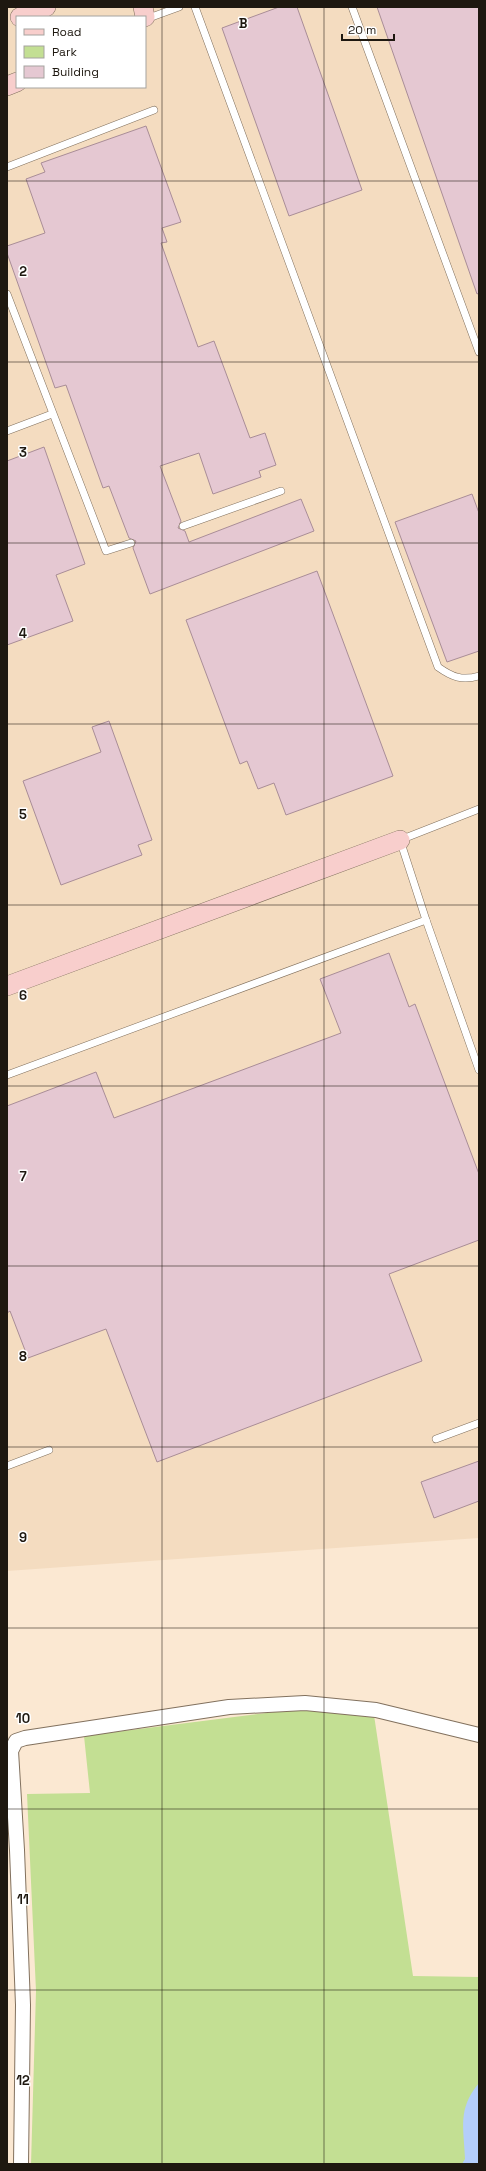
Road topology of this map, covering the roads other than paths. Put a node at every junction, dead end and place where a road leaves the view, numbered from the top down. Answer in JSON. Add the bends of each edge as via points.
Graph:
{"nodes":[{"id":1,"x":46,"y":7,"type":"edge"},
{"id":2,"x":179,"y":7,"type":"edge"},
{"id":3,"x":195,"y":7,"type":"edge"},
{"id":4,"x":352,"y":7,"type":"edge"},
{"id":5,"x":23,"y":16,"type":"edge"},
{"id":6,"x":146,"y":18,"type":"edge"},
{"id":7,"x":154,"y":110,"type":"dead end"},
{"id":8,"x":7,"y":167,"type":"edge"},
{"id":9,"x":7,"y":294,"type":"edge"},
{"id":10,"x":479,"y":352,"type":"edge"},
{"id":11,"x":52,"y":414,"type":"junction"},
{"id":12,"x":7,"y":431,"type":"edge"},
{"id":13,"x":281,"y":491,"type":"dead end"},
{"id":14,"x":183,"y":526,"type":"dead end"},
{"id":15,"x":131,"y":543,"type":"dead end"},
{"id":16,"x":479,"y":676,"type":"edge"},
{"id":17,"x":479,"y":809,"type":"edge"},
{"id":18,"x":400,"y":840,"type":"junction"},
{"id":19,"x":426,"y":920,"type":"junction"},
{"id":20,"x":7,"y":986,"type":"edge"},
{"id":21,"x":479,"y":1070,"type":"edge"},
{"id":22,"x":7,"y":1075,"type":"edge"},
{"id":23,"x":479,"y":1423,"type":"edge"},
{"id":24,"x":436,"y":1439,"type":"dead end"},
{"id":25,"x":49,"y":1450,"type":"dead end"},
{"id":26,"x":7,"y":1466,"type":"edge"},
{"id":27,"x":479,"y":1734,"type":"edge"},
{"id":28,"x":10,"y":1746,"type":"edge"},
{"id":29,"x":21,"y":2164,"type":"edge"}],
"edges":[{"from":1,"to":5,"type":"street"},
{"from":2,"to":6,"type":"lane"},
{"from":3,"to":16,"type":"lane","via":[[438,667],[450,676],[466,679]]},
{"from":4,"to":10,"type":"lane"},
{"from":7,"to":8,"type":"lane"},
{"from":9,"to":11,"type":"lane"},
{"from":11,"to":12,"type":"lane"},
{"from":11,"to":15,"type":"lane","via":[[106,551]]},
{"from":13,"to":14,"type":"lane"},
{"from":17,"to":18,"type":"lane"},
{"from":18,"to":19,"type":"lane"},
{"from":18,"to":20,"type":"street"},
{"from":19,"to":21,"type":"lane"},
{"from":19,"to":22,"type":"lane"},
{"from":23,"to":24,"type":"lane"},
{"from":25,"to":26,"type":"lane"},
{"from":27,"to":28,"type":"street","via":[[376,1710],[305,1703],[229,1707],[25,1738]]},
{"from":28,"to":29,"type":"street","via":[[23,2005]]}]}
